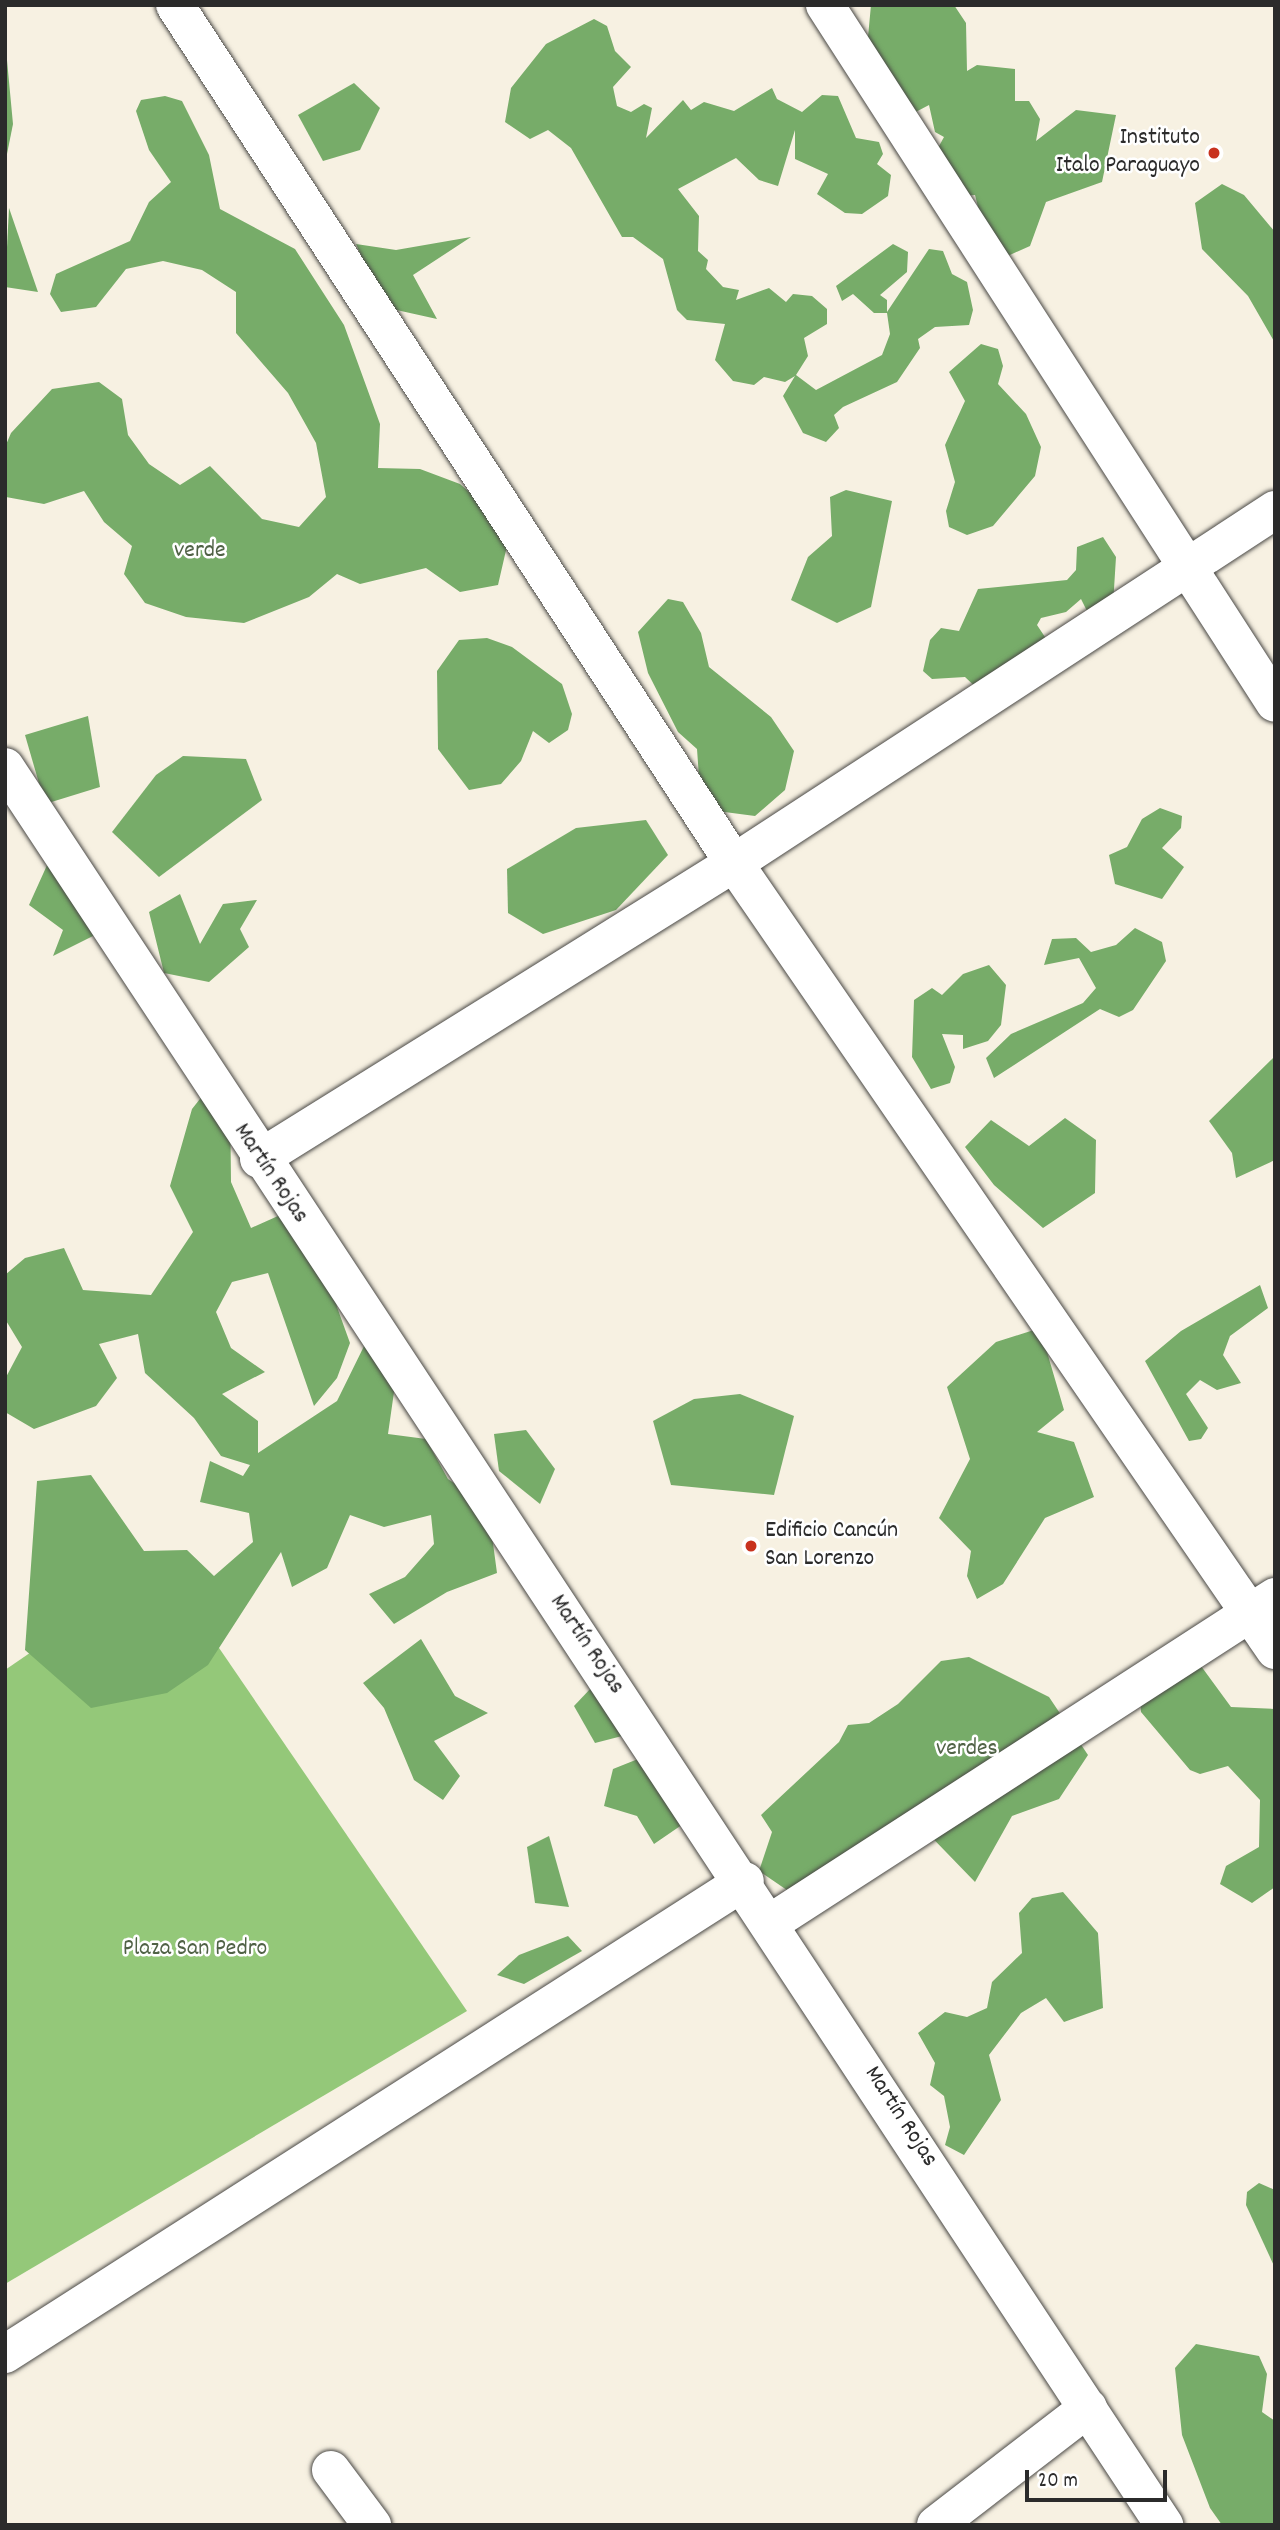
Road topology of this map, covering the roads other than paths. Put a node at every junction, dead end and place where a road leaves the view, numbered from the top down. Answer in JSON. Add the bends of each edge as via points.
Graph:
{"nodes":[{"id":1,"x":175,"y":5,"type":"edge"},
{"id":2,"x":825,"y":5,"type":"edge"},
{"id":3,"x":1275,"y":510,"type":"edge"},
{"id":4,"x":1188,"y":568,"type":"junction"},
{"id":5,"x":1275,"y":703,"type":"edge"},
{"id":6,"x":5,"y":767,"type":"edge"},
{"id":7,"x":734,"y":863,"type":"junction"},
{"id":8,"x":259,"y":1158,"type":"junction"},
{"id":9,"x":1263,"y":1604,"type":"edge"},
{"id":10,"x":1275,"y":1650,"type":"edge"},
{"id":11,"x":745,"y":1881,"type":"junction"},
{"id":12,"x":772,"y":1922,"type":"junction"},
{"id":13,"x":5,"y":2354,"type":"edge"},
{"id":14,"x":1088,"y":2408,"type":"junction"},
{"id":15,"x":331,"y":2470,"type":"dead end"},
{"id":16,"x":372,"y":2525,"type":"edge"},
{"id":17,"x":936,"y":2525,"type":"edge"},
{"id":18,"x":1164,"y":2525,"type":"edge"}],
"edges":[{"from":1,"to":7,"type":"street"},
{"from":2,"to":4,"type":"street"},
{"from":3,"to":4,"type":"street"},
{"from":4,"to":5,"type":"street"},
{"from":4,"to":7,"type":"street"},
{"from":6,"to":8,"type":"street","name":"Martín Rojas"},
{"from":7,"to":8,"type":"street"},
{"from":7,"to":9,"type":"street"},
{"from":8,"to":11,"type":"street","name":"Martín Rojas"},
{"from":9,"to":10,"type":"street"},
{"from":9,"to":12,"type":"street"},
{"from":11,"to":12,"type":"street","name":"Martín Rojas"},
{"from":11,"to":13,"type":"street"},
{"from":12,"to":14,"type":"street","name":"Martín Rojas"},
{"from":14,"to":17,"type":"street"},
{"from":14,"to":18,"type":"street","name":"Martín Rojas"},
{"from":15,"to":16,"type":"street"}]}
